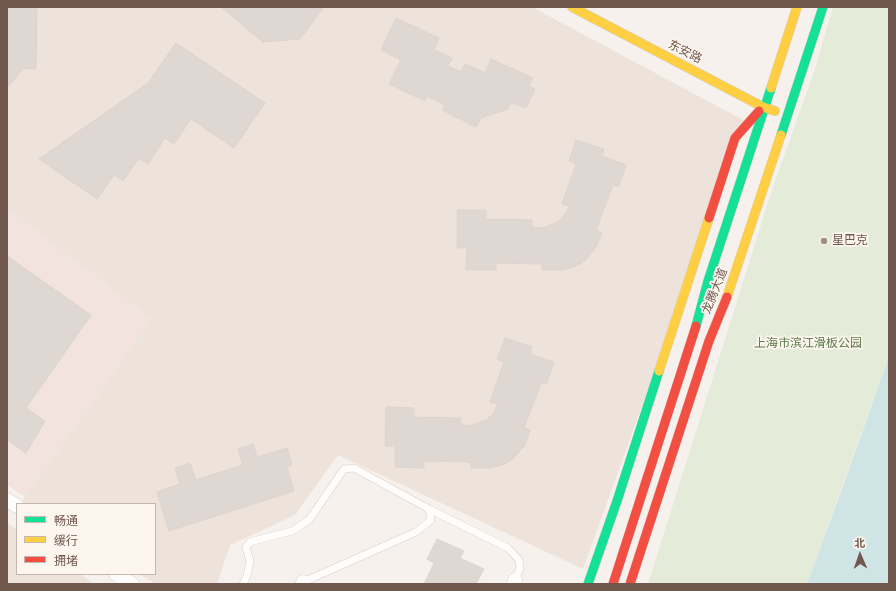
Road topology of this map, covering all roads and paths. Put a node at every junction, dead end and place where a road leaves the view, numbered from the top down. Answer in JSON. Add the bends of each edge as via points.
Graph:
{"nodes":[{"id":1,"x":572,"y":7,"type":"edge"},
{"id":2,"x":797,"y":7,"type":"edge"},
{"id":3,"x":823,"y":7,"type":"edge"},
{"id":4,"x":764,"y":107,"type":"junction"},
{"id":5,"x":787,"y":116,"type":"junction"},
{"id":6,"x":7,"y":500,"type":"edge"},
{"id":7,"x":16,"y":505,"type":"edge"},
{"id":8,"x":429,"y":509,"type":"junction"},
{"id":9,"x":118,"y":575,"type":"edge"},
{"id":10,"x":514,"y":582,"type":"edge"},
{"id":11,"x":301,"y":583,"type":"edge"},
{"id":12,"x":132,"y":584,"type":"edge"},
{"id":13,"x":243,"y":584,"type":"edge"},
{"id":14,"x":588,"y":584,"type":"edge"},
{"id":15,"x":613,"y":584,"type":"edge"},
{"id":16,"x":630,"y":584,"type":"edge"}],
"edges":[{"from":1,"to":4,"type":"main road","name":"东安路"},
{"from":2,"to":4,"type":"main road","name":"龙腾大道"},
{"from":3,"to":5,"type":"main road","name":"龙腾大道"},
{"from":4,"to":5,"type":"main road","name":"东安路"},
{"from":4,"to":14,"type":"main road","via":[[735,138]]},
{"from":4,"to":15,"type":"main road","name":"龙腾大道"},
{"from":5,"to":16,"type":"main road","name":"龙腾大道","via":[[731,288],[709,341]]},
{"from":6,"to":7,"type":"street"},
{"from":8,"to":10,"type":"lane","via":[[508,548],[519,560],[520,568]]},
{"from":8,"to":11,"type":"lane","via":[[431,520],[416,532]]},
{"from":8,"to":13,"type":"lane","via":[[354,468],[344,469],[309,520],[292,531],[250,542],[246,547],[250,562]]},
{"from":9,"to":12,"type":"street"}]}
